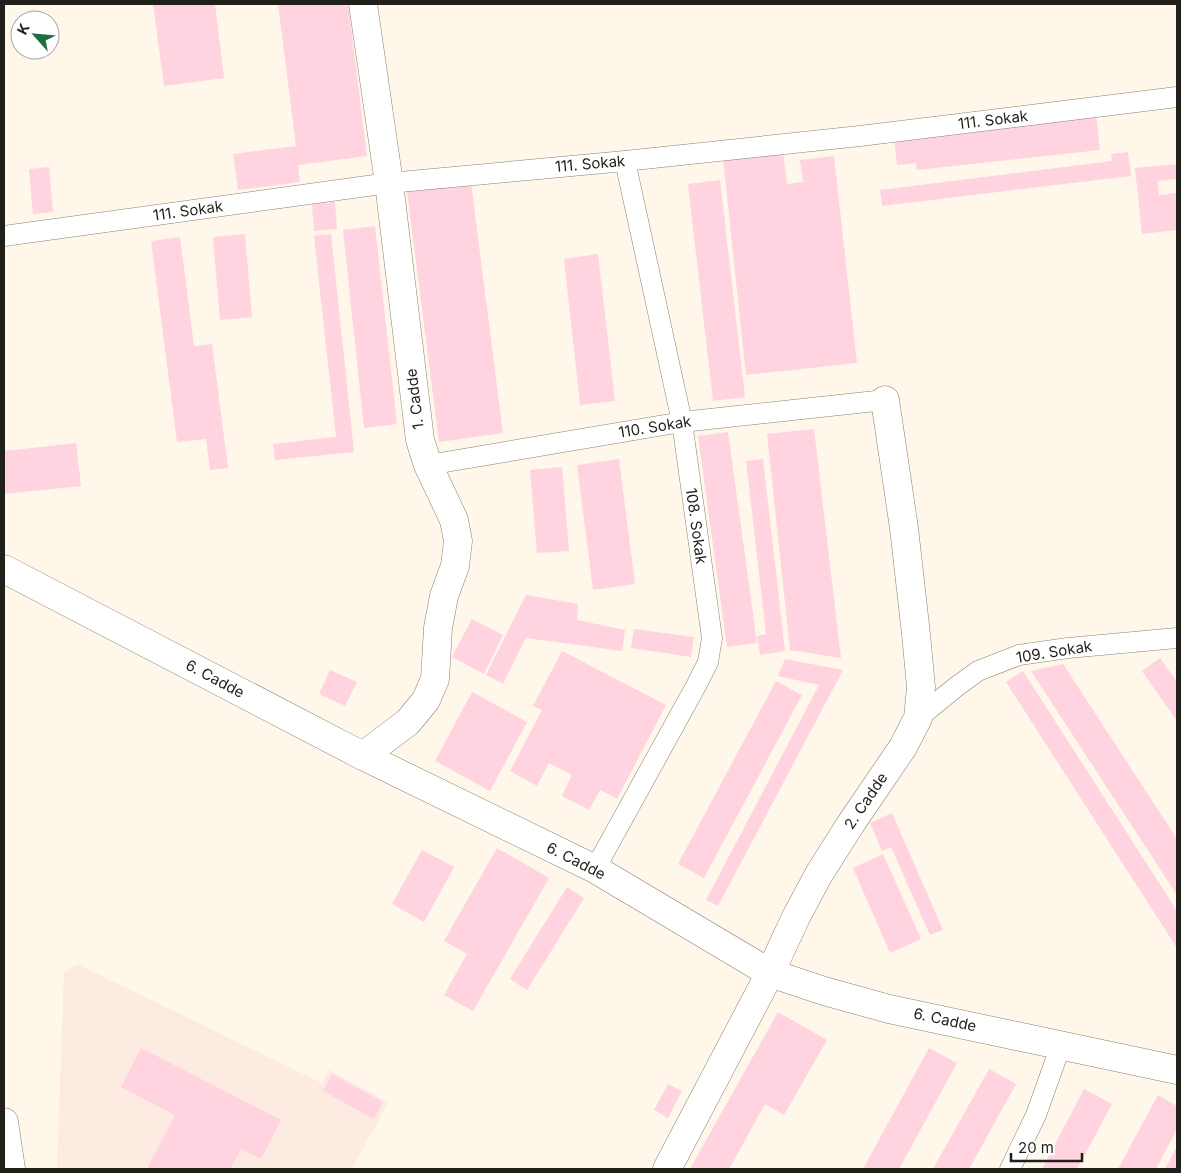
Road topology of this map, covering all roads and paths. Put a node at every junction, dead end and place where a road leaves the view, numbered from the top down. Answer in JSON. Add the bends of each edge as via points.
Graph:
{"nodes":[{"id":1,"x":363,"y":4,"type":"edge"},
{"id":2,"x":1177,"y":97,"type":"edge"},
{"id":3,"x":625,"y":160,"type":"junction"},
{"id":4,"x":389,"y":182,"type":"junction"},
{"id":5,"x":4,"y":236,"type":"edge"},
{"id":6,"x":885,"y":400,"type":"joint"},
{"id":7,"x":682,"y":422,"type":"junction"},
{"id":8,"x":428,"y":466,"type":"junction"},
{"id":9,"x":4,"y":569,"type":"edge"},
{"id":10,"x":1177,"y":638,"type":"edge"},
{"id":11,"x":918,"y":718,"type":"junction"},
{"id":12,"x":363,"y":756,"type":"junction"},
{"id":13,"x":595,"y":869,"type":"junction"},
{"id":14,"x":770,"y":973,"type":"junction"},
{"id":15,"x":1061,"y":1045,"type":"junction"},
{"id":16,"x":1177,"y":1070,"type":"edge"},
{"id":17,"x":4,"y":1122,"type":"edge"},
{"id":18,"x":11,"y":1169,"type":"edge"},
{"id":19,"x":667,"y":1169,"type":"edge"},
{"id":20,"x":1010,"y":1169,"type":"edge"}],
"edges":[{"from":1,"to":4,"type":"street","name":"1. Cadde"},
{"from":2,"to":3,"type":"street","name":"111. Sokak","via":[[860,136]]},
{"from":3,"to":4,"type":"street","name":"111. Sokak"},
{"from":3,"to":7,"type":"street","name":"108. Sokak"},
{"from":4,"to":5,"type":"street","name":"111. Sokak"},
{"from":4,"to":8,"type":"street","name":"1. Cadde","via":[[420,440]]},
{"from":6,"to":7,"type":"street","name":"110. Sokak"},
{"from":6,"to":11,"type":"street","name":"2. Cadde","via":[[916,634],[921,687]]},
{"from":7,"to":8,"type":"street","name":"110. Sokak"},
{"from":7,"to":13,"type":"street","name":"108. Sokak","via":[[712,638],[708,662]]},
{"from":8,"to":12,"type":"street","name":"1. Cadde","via":[[454,520],[458,541],[455,566],[444,596],[438,628],[435,679],[426,700],[408,722]]},
{"from":9,"to":12,"type":"street","name":"6. Cadde"},
{"from":10,"to":11,"type":"street","name":"109. Sokak","via":[[1019,655],[978,671]]},
{"from":11,"to":14,"type":"street","name":"2. Cadde","via":[[903,747],[819,874]]},
{"from":12,"to":13,"type":"street","name":"6. Cadde"},
{"from":13,"to":14,"type":"street","name":"6. Cadde"},
{"from":14,"to":15,"type":"street","name":"6. Cadde","via":[[889,1009]]},
{"from":14,"to":19,"type":"street","name":"2. Cadde"},
{"from":15,"to":16,"type":"street","name":"6. Cadde"},
{"from":15,"to":20,"type":"street","via":[[1036,1115]]},
{"from":17,"to":18,"type":"street"}]}
